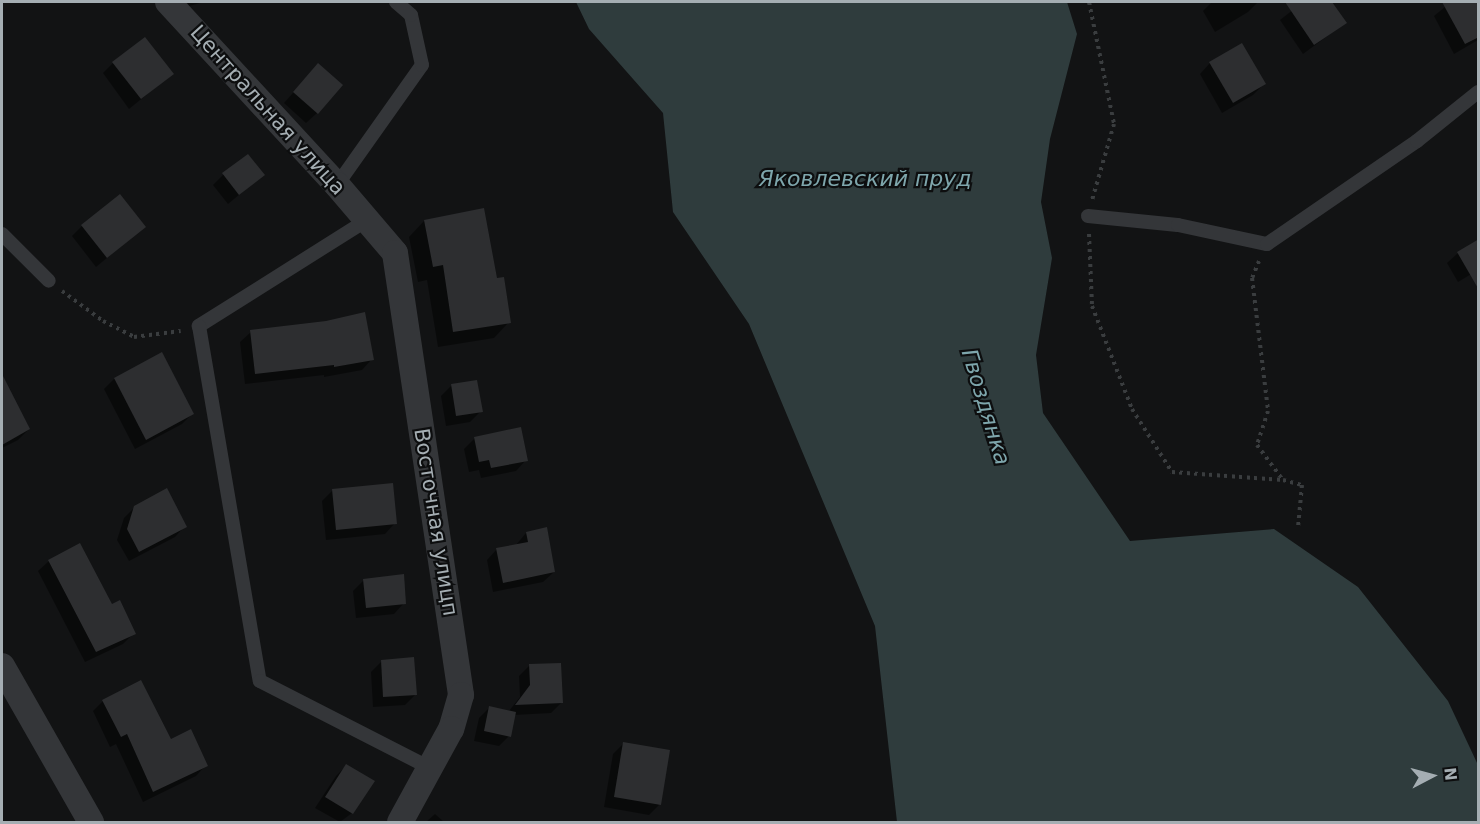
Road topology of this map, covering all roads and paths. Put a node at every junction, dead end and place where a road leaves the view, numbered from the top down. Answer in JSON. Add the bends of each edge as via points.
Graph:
{"nodes":[{"id":1,"x":168,"y":2,"type":"edge"},
{"id":2,"x":396,"y":2,"type":"edge"},
{"id":3,"x":1089,"y":2,"type":"edge"},
{"id":4,"x":1479,"y":92,"type":"edge"},
{"id":5,"x":337,"y":185,"type":"junction"},
{"id":6,"x":1088,"y":216,"type":"junction"},
{"id":7,"x":367,"y":220,"type":"junction"},
{"id":8,"x":2,"y":234,"type":"edge"},
{"id":9,"x":1267,"y":244,"type":"junction"},
{"id":10,"x":49,"y":281,"type":"joint"},
{"id":11,"x":199,"y":326,"type":"junction"},
{"id":12,"x":1283,"y":480,"type":"junction"},
{"id":13,"x":1298,"y":527,"type":"dead end"},
{"id":14,"x":2,"y":666,"type":"edge"},
{"id":15,"x":430,"y":768,"type":"junction"},
{"id":16,"x":91,"y":822,"type":"edge"},
{"id":17,"x":400,"y":822,"type":"edge"}],
"edges":[{"from":1,"to":5,"type":"street","name":"Центральная улица"},
{"from":2,"to":5,"type":"lane","via":[[411,15],[422,65]]},
{"from":3,"to":6,"type":"path","via":[[1114,123]]},
{"from":4,"to":9,"type":"lane","via":[[1417,141]]},
{"from":5,"to":7,"type":"street","name":"Центральная улица"},
{"from":6,"to":9,"type":"lane","via":[[1178,225]]},
{"from":6,"to":12,"type":"path","via":[[1092,306],[1132,410],[1172,472]]},
{"from":7,"to":11,"type":"lane"},
{"from":7,"to":15,"type":"street","name":"Восточная улицп","via":[[395,253],[459,666],[461,695],[451,729]]},
{"from":8,"to":10,"type":"lane"},
{"from":9,"to":12,"type":"path","via":[[1252,278],[1268,411],[1257,445]]},
{"from":10,"to":11,"type":"path","via":[[103,321],[134,337],[167,335]]},
{"from":11,"to":15,"type":"lane","via":[[260,681]]},
{"from":12,"to":13,"type":"path","via":[[1302,485]]},
{"from":14,"to":16,"type":"street"},
{"from":15,"to":17,"type":"street","name":"Восточная улицп"}]}
